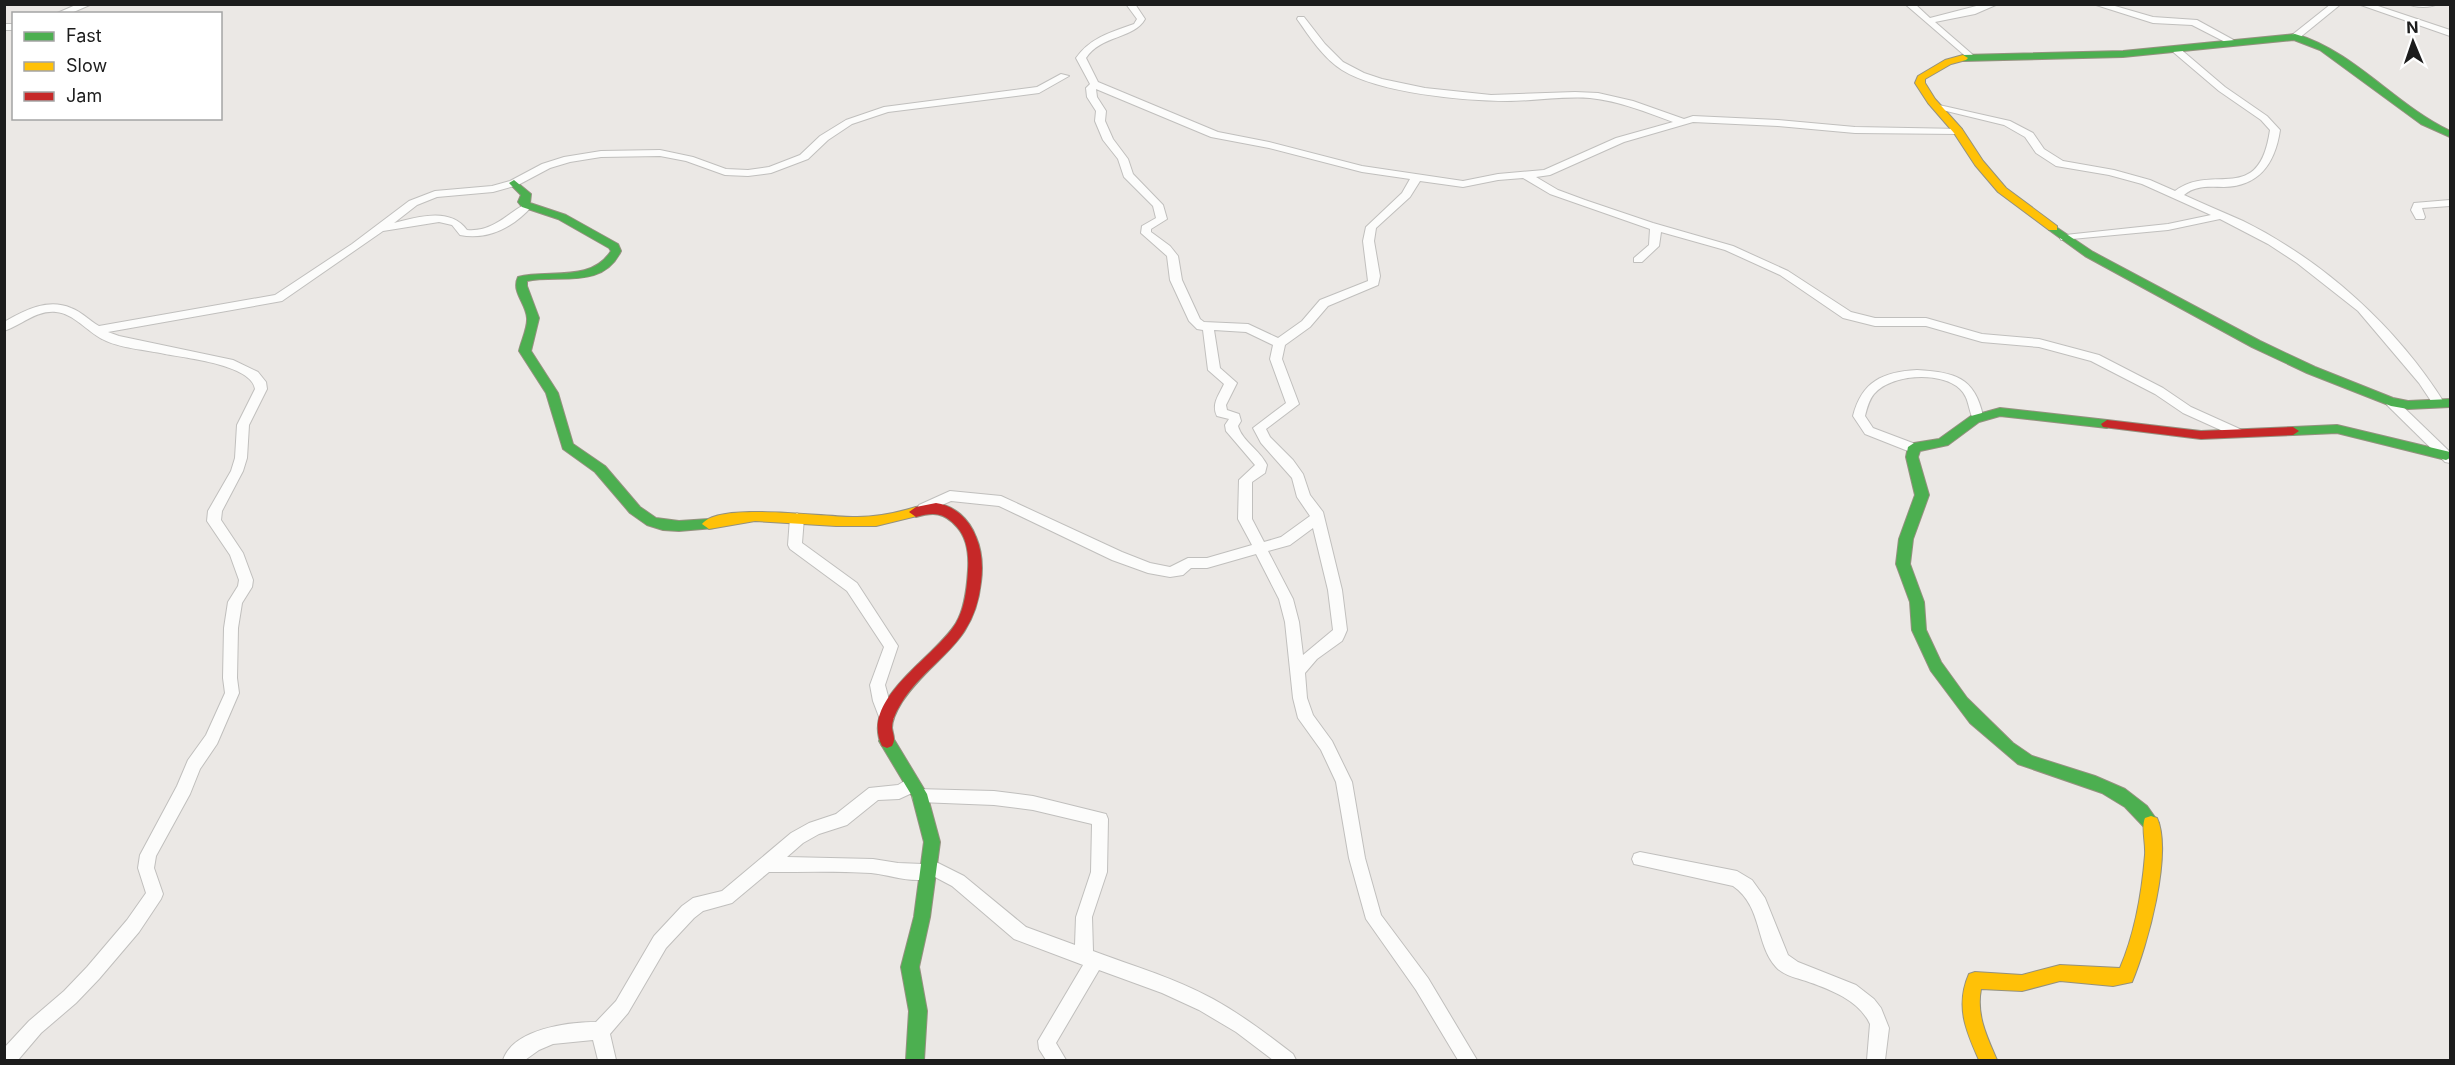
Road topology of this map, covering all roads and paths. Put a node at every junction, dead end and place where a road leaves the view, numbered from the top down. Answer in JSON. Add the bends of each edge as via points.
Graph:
{"nodes":[{"id":1,"x":88,"y":4,"type":"edge"},
{"id":2,"x":1130,"y":4,"type":"edge"},
{"id":3,"x":1909,"y":4,"type":"edge"},
{"id":4,"x":1994,"y":4,"type":"edge"},
{"id":5,"x":2097,"y":4,"type":"edge"},
{"id":6,"x":2337,"y":4,"type":"edge"},
{"id":7,"x":2362,"y":4,"type":"edge"},
{"id":8,"x":2412,"y":4,"type":"edge"},
{"id":9,"x":2434,"y":4,"type":"edge"},
{"id":10,"x":65,"y":12,"type":"edge"},
{"id":11,"x":1301,"y":19,"type":"dead end"},
{"id":12,"x":1929,"y":21,"type":"junction"},
{"id":13,"x":2451,"y":33,"type":"edge"},
{"id":14,"x":2295,"y":37,"type":"junction"},
{"id":15,"x":2234,"y":43,"type":"junction"},
{"id":16,"x":2175,"y":49,"type":"junction"},
{"id":17,"x":1970,"y":57,"type":"junction"},
{"id":18,"x":1064,"y":76,"type":"dead end"},
{"id":19,"x":1095,"y":84,"type":"junction"},
{"id":20,"x":1939,"y":108,"type":"junction"},
{"id":21,"x":1681,"y":121,"type":"junction"},
{"id":22,"x":1958,"y":131,"type":"junction"},
{"id":23,"x":2450,"y":135,"type":"edge"},
{"id":24,"x":1527,"y":176,"type":"junction"},
{"id":25,"x":1416,"y":178,"type":"junction"},
{"id":26,"x":514,"y":183,"type":"junction"},
{"id":27,"x":2177,"y":195,"type":"junction"},
{"id":28,"x":2451,"y":203,"type":"edge"},
{"id":29,"x":527,"y":206,"type":"junction"},
{"id":30,"x":2220,"y":216,"type":"junction"},
{"id":31,"x":2420,"y":217,"type":"dead end"},
{"id":32,"x":1656,"y":227,"type":"junction"},
{"id":33,"x":377,"y":230,"type":"junction"},
{"id":34,"x":2065,"y":238,"type":"junction"},
{"id":35,"x":1638,"y":260,"type":"dead end"},
{"id":36,"x":4,"y":327,"type":"edge"},
{"id":37,"x":1208,"y":327,"type":"junction"},
{"id":38,"x":98,"y":330,"type":"junction"},
{"id":39,"x":1280,"y":343,"type":"junction"},
{"id":40,"x":2391,"y":402,"type":"junction"},
{"id":41,"x":2445,"y":404,"type":"edge"},
{"id":42,"x":1977,"y":416,"type":"junction"},
{"id":43,"x":2238,"y":433,"type":"junction"},
{"id":44,"x":1913,"y":448,"type":"junction"},
{"id":45,"x":2448,"y":457,"type":"edge"},
{"id":46,"x":924,"y":508,"type":"junction"},
{"id":47,"x":797,"y":518,"type":"junction"},
{"id":48,"x":1318,"y":518,"type":"junction"},
{"id":49,"x":1261,"y":549,"type":"junction"},
{"id":50,"x":1298,"y":672,"type":"junction"},
{"id":51,"x":886,"y":718,"type":"junction"},
{"id":52,"x":915,"y":790,"type":"junction"},
{"id":53,"x":1640,"y":859,"type":"dead end"},
{"id":54,"x":764,"y":864,"type":"junction"},
{"id":55,"x":930,"y":869,"type":"junction"},
{"id":56,"x":1089,"y":959,"type":"junction"},
{"id":57,"x":600,"y":1031,"type":"junction"},
{"id":58,"x":6,"y":1060,"type":"edge"},
{"id":59,"x":512,"y":1060,"type":"edge"},
{"id":60,"x":607,"y":1060,"type":"edge"},
{"id":61,"x":915,"y":1060,"type":"edge"},
{"id":62,"x":1057,"y":1060,"type":"edge"},
{"id":63,"x":1287,"y":1060,"type":"edge"},
{"id":64,"x":1468,"y":1060,"type":"edge"},
{"id":65,"x":1876,"y":1060,"type":"edge"},
{"id":66,"x":1988,"y":1060,"type":"edge"}],
"edges":[{"from":1,"to":10,"type":"street"},
{"from":2,"to":19,"type":"street","via":[[1141,22],[1107,37],[1081,58]]},
{"from":3,"to":12,"type":"street"},
{"from":4,"to":12,"type":"street"},
{"from":5,"to":15,"type":"street","via":[[2153,20],[2194,22]]},
{"from":6,"to":14,"type":"street"},
{"from":7,"to":13,"type":"street"},
{"from":8,"to":9,"type":"street"},
{"from":11,"to":21,"type":"street","via":[[1342,65],[1355,73],[1402,87],[1486,98],[1596,96]]},
{"from":12,"to":17,"type":"street"},
{"from":14,"to":15,"type":"street"},
{"from":14,"to":23,"type":"street","via":[[2323,48],[2424,122]]},
{"from":15,"to":16,"type":"street"},
{"from":16,"to":17,"type":"street"},
{"from":16,"to":27,"type":"street","via":[[2275,130],[2265,163],[2254,177],[2236,184],[2192,188]]},
{"from":17,"to":20,"type":"street","via":[[1948,62],[1921,78],[1922,87]]},
{"from":18,"to":26,"type":"street","via":[[1039,90],[887,109],[849,122],[804,157],[771,170],[725,172],[669,154],[619,153],[568,159]]},
{"from":19,"to":25,"type":"street","via":[[1215,135]]},
{"from":19,"to":37,"type":"street","via":[[1092,97],[1101,111],[1100,121],[1108,140],[1124,159],[1128,175],[1158,205],[1162,219],[1146,228],[1146,233],[1172,256],[1176,280],[1192,314],[1201,326]]},
{"from":20,"to":22,"type":"street"},
{"from":20,"to":27,"type":"street","via":[[2015,127],[2060,164],[2138,178]]},
{"from":21,"to":22,"type":"street"},
{"from":21,"to":24,"type":"street","via":[[1607,145],[1554,170]]},
{"from":22,"to":34,"type":"street","via":[[2002,190]]},
{"from":24,"to":25,"type":"street","via":[[1463,184]]},
{"from":24,"to":32,"type":"street","via":[[1554,192]]},
{"from":25,"to":39,"type":"street","via":[[1406,195],[1371,227],[1368,242],[1374,283],[1324,303],[1306,324]]},
{"from":26,"to":29,"type":"street","via":[[526,194],[523,202]]},
{"from":26,"to":33,"type":"street","via":[[420,199]]},
{"from":27,"to":30,"type":"street"},
{"from":28,"to":31,"type":"street","via":[[2418,205]]},
{"from":29,"to":33,"type":"street","via":[[502,227],[477,233],[464,233],[453,221],[441,219]]},
{"from":29,"to":47,"type":"street","via":[[562,216],[616,250],[603,266],[585,276],[528,277],[520,281],[533,318],[525,351],[552,393],[567,446],[599,468],[638,515],[662,525],[707,524],[742,516]]},
{"from":30,"to":34,"type":"street","via":[[2168,227]]},
{"from":30,"to":41,"type":"street","via":[[2290,253],[2362,308]]},
{"from":32,"to":35,"type":"street","via":[[1654,246]]},
{"from":32,"to":43,"type":"street","via":[[1730,248],[1784,273],[1836,309],[1862,320],[1926,322],[1982,338],[2039,343],[2095,358],[2187,410]]},
{"from":33,"to":38,"type":"street","via":[[278,298]]},
{"from":34,"to":40,"type":"street","via":[[2128,277],[2256,344]]},
{"from":36,"to":38,"type":"street","via":[[28,314],[58,309]]},
{"from":37,"to":39,"type":"street","via":[[1248,328]]},
{"from":37,"to":49,"type":"street","via":[[1214,370],[1231,383],[1220,405],[1221,413],[1235,417],[1233,432],[1262,465],[1246,480],[1245,511],[1248,526]]},
{"from":38,"to":58,"type":"street","via":[[120,340],[218,359],[254,375],[260,382],[261,389],[243,425],[237,471],[214,520],[236,553],[246,580],[235,602],[231,628],[232,693],[212,739],[194,765],[148,855],[146,868],[156,894],[93,973]]},
{"from":39,"to":48,"type":"street","via":[[1276,359],[1293,404],[1259,428],[1293,470]]},
{"from":40,"to":41,"type":"street"},
{"from":40,"to":45,"type":"street"},
{"from":42,"to":43,"type":"street","via":[[2000,412],[2168,433]]},
{"from":42,"to":44,"type":"street","via":[[1945,441]]},
{"from":42,"to":44,"type":"street","via":[[1969,390],[1962,383],[1913,372],[1888,378],[1861,402],[1859,416],[1869,431]]},
{"from":43,"to":45,"type":"street","via":[[2344,429]]},
{"from":44,"to":66,"type":"street","via":[[1922,495],[1902,551],[1903,564],[1918,604],[1918,628],[1948,689],[2025,760],[2122,794],[2153,825],[2155,839],[2132,968],[2126,976],[2060,973],[2022,983],[1975,980],[1968,1001]]},
{"from":46,"to":47,"type":"street","via":[[873,522]]},
{"from":46,"to":49,"type":"street","via":[[947,496],[998,500],[1117,556],[1167,572],[1178,571],[1188,563],[1207,563]]},
{"from":46,"to":51,"type":"street","via":[[937,507],[952,514],[969,532],[975,560],[968,608],[961,628],[926,668],[902,686]]},
{"from":47,"to":51,"type":"street","via":[[795,544],[852,587],[891,646],[877,683]]},
{"from":48,"to":49,"type":"street","via":[[1286,541]]},
{"from":48,"to":50,"type":"street","via":[[1340,630]]},
{"from":49,"to":50,"type":"street","via":[[1286,599]]},
{"from":50,"to":64,"type":"street","via":[[1306,718],[1327,746],[1344,782],[1357,858],[1374,919],[1422,984]]},
{"from":51,"to":52,"type":"street","via":[[885,738]]},
{"from":52,"to":54,"type":"street","via":[[875,793],[841,820],[797,838]]},
{"from":52,"to":55,"type":"street","via":[[932,842]]},
{"from":52,"to":56,"type":"street","via":[[1033,803],[1100,819],[1099,872],[1084,917]]},
{"from":53,"to":65,"type":"street","via":[[1746,884],[1765,918],[1780,959],[1860,998],[1873,1011],[1880,1026]]},
{"from":54,"to":55,"type":"street"},
{"from":54,"to":57,"type":"street","via":[[726,898],[699,904],[688,912],[660,942],[622,1007]]},
{"from":55,"to":56,"type":"street","via":[[958,881],[1020,933]]},
{"from":55,"to":61,"type":"street","via":[[910,967],[918,1011]]},
{"from":56,"to":62,"type":"street","via":[[1047,1041]]},
{"from":56,"to":63,"type":"street","via":[[1205,1004]]},
{"from":57,"to":59,"type":"street","via":[[551,1034],[526,1047]]},
{"from":57,"to":60,"type":"street"}]}
